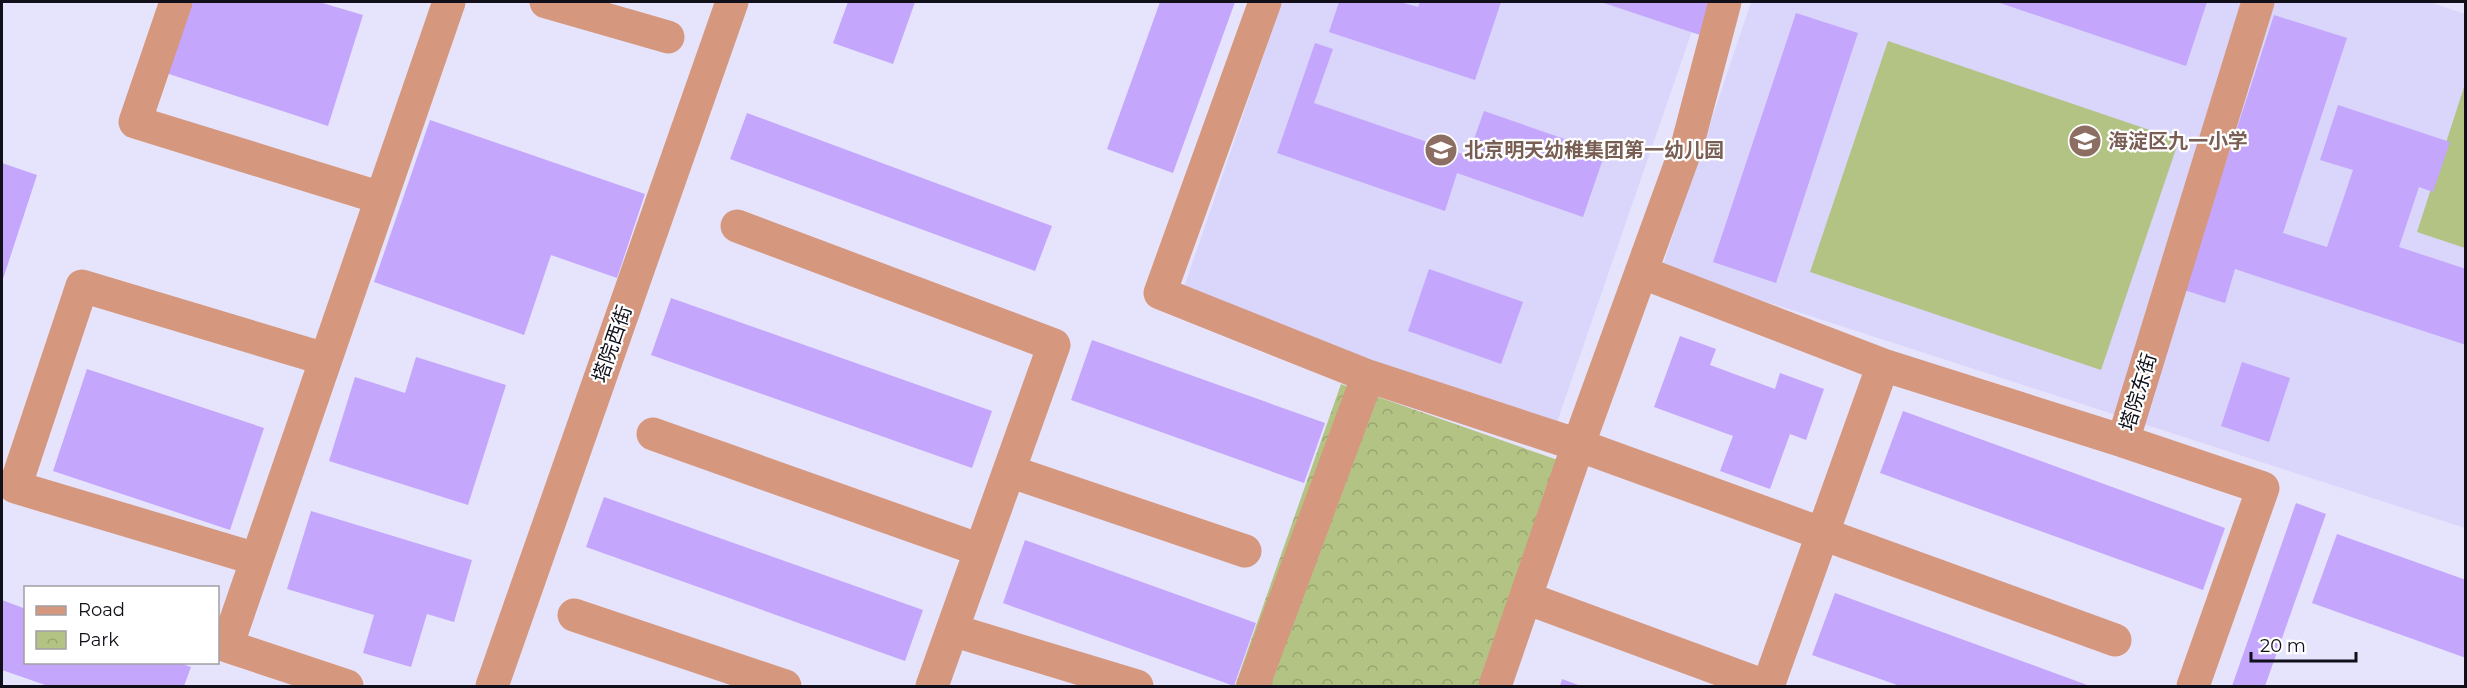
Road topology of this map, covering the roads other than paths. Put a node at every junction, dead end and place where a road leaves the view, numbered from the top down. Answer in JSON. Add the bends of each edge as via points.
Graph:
{"nodes":[{"id":1,"x":176,"y":2,"type":"edge"},
{"id":2,"x":449,"y":2,"type":"edge"},
{"id":3,"x":546,"y":2,"type":"edge"},
{"id":4,"x":732,"y":2,"type":"edge"},
{"id":5,"x":1265,"y":2,"type":"edge"},
{"id":6,"x":1725,"y":2,"type":"edge"},
{"id":7,"x":2258,"y":2,"type":"edge"},
{"id":8,"x":668,"y":37,"type":"dead end"},
{"id":9,"x":381,"y":198,"type":"junction"},
{"id":10,"x":737,"y":226,"type":"dead end"},
{"id":11,"x":1641,"y":272,"type":"junction"},
{"id":12,"x":325,"y":359,"type":"junction"},
{"id":13,"x":1883,"y":365,"type":"junction"},
{"id":14,"x":1368,"y":376,"type":"junction"},
{"id":15,"x":653,"y":434,"type":"dead end"},
{"id":16,"x":2123,"y":441,"type":"junction"},
{"id":17,"x":1578,"y":445,"type":"junction"},
{"id":18,"x":1009,"y":471,"type":"junction"},
{"id":19,"x":1823,"y":534,"type":"junction"},
{"id":20,"x":980,"y":550,"type":"junction"},
{"id":21,"x":1245,"y":551,"type":"dead end"},
{"id":22,"x":256,"y":559,"type":"junction"},
{"id":23,"x":1526,"y":598,"type":"junction"},
{"id":24,"x":574,"y":615,"type":"dead end"},
{"id":25,"x":952,"y":630,"type":"junction"},
{"id":26,"x":2115,"y":640,"type":"dead end"},
{"id":27,"x":347,"y":687,"type":"edge"},
{"id":28,"x":492,"y":687,"type":"edge"},
{"id":29,"x":785,"y":687,"type":"edge"},
{"id":30,"x":932,"y":687,"type":"edge"},
{"id":31,"x":1137,"y":687,"type":"edge"},
{"id":32,"x":1252,"y":687,"type":"edge"},
{"id":33,"x":1496,"y":687,"type":"edge"},
{"id":34,"x":1767,"y":687,"type":"edge"},
{"id":35,"x":2193,"y":687,"type":"edge"}],
"edges":[{"from":1,"to":9,"type":"street","via":[[135,122]]},
{"from":2,"to":9,"type":"street"},
{"from":3,"to":8,"type":"street"},
{"from":4,"to":28,"type":"street","name":"塔院西街"},
{"from":5,"to":14,"type":"street","via":[[1160,293]]},
{"from":6,"to":11,"type":"street","via":[[1687,146]]},
{"from":7,"to":16,"type":"street","name":"塔院东街"},
{"from":9,"to":12,"type":"street"},
{"from":10,"to":18,"type":"street","via":[[1054,345]]},
{"from":11,"to":13,"type":"street"},
{"from":11,"to":17,"type":"street"},
{"from":12,"to":22,"type":"street"},
{"from":12,"to":22,"type":"street","via":[[82,286],[15,487]]},
{"from":13,"to":16,"type":"street"},
{"from":13,"to":19,"type":"street"},
{"from":14,"to":17,"type":"street"},
{"from":14,"to":32,"type":"street"},
{"from":15,"to":20,"type":"street"},
{"from":16,"to":35,"type":"street","name":"塔院东街","via":[[2263,488]]},
{"from":17,"to":19,"type":"street"},
{"from":17,"to":23,"type":"street"},
{"from":18,"to":20,"type":"street"},
{"from":18,"to":21,"type":"street"},
{"from":19,"to":26,"type":"street"},
{"from":19,"to":34,"type":"street"},
{"from":20,"to":25,"type":"street"},
{"from":22,"to":27,"type":"street","via":[[226,646]]},
{"from":23,"to":33,"type":"street"},
{"from":23,"to":34,"type":"street"},
{"from":24,"to":29,"type":"street"},
{"from":25,"to":30,"type":"street"},
{"from":25,"to":31,"type":"street"}]}
